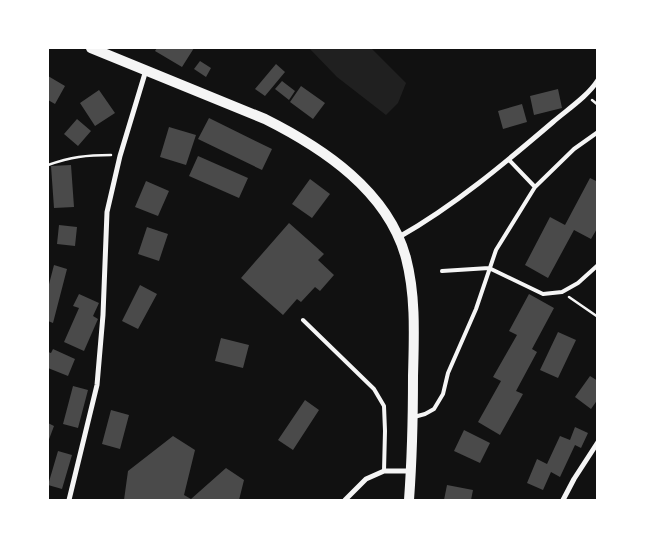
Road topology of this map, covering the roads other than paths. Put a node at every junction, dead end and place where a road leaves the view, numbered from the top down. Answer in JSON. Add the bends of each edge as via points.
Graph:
{"nodes":[{"id":1,"x":91,"y":48,"type":"edge"},
{"id":2,"x":146,"y":70,"type":"junction"},
{"id":3,"x":598,"y":80,"type":"edge"},
{"id":4,"x":598,"y":132,"type":"edge"},
{"id":5,"x":509,"y":160,"type":"junction"},
{"id":6,"x":535,"y":187,"type":"junction"},
{"id":7,"x":399,"y":237,"type":"junction"},
{"id":8,"x":598,"y":265,"type":"edge"},
{"id":9,"x":489,"y":268,"type":"junction"},
{"id":10,"x":442,"y":271,"type":"dead end"},
{"id":11,"x":303,"y":320,"type":"dead end"},
{"id":12,"x":413,"y":418,"type":"junction"},
{"id":13,"x":598,"y":442,"type":"edge"},
{"id":14,"x":384,"y":471,"type":"junction"},
{"id":15,"x":411,"y":471,"type":"junction"},
{"id":16,"x":68,"y":500,"type":"edge"},
{"id":17,"x":345,"y":500,"type":"edge"},
{"id":18,"x":408,"y":500,"type":"edge"},
{"id":19,"x":563,"y":500,"type":"edge"}],
"edges":[{"from":1,"to":2,"type":"main road"},
{"from":2,"to":7,"type":"main road","via":[[265,119],[311,144],[374,198]]},
{"from":2,"to":16,"type":"street","via":[[107,212],[97,386]]},
{"from":3,"to":5,"type":"street"},
{"from":4,"to":6,"type":"lane","via":[[574,149]]},
{"from":5,"to":6,"type":"lane"},
{"from":5,"to":7,"type":"street","via":[[420,226]]},
{"from":6,"to":9,"type":"lane","via":[[496,250]]},
{"from":7,"to":12,"type":"main road","via":[[408,265],[414,314]]},
{"from":8,"to":9,"type":"lane","via":[[562,292],[543,294]]},
{"from":9,"to":10,"type":"lane"},
{"from":9,"to":12,"type":"lane","via":[[476,309],[448,372],[443,394],[434,408]]},
{"from":11,"to":14,"type":"lane","via":[[374,389],[384,406]]},
{"from":12,"to":15,"type":"main road"},
{"from":13,"to":19,"type":"street"},
{"from":14,"to":15,"type":"street"},
{"from":14,"to":17,"type":"street","via":[[366,479]]},
{"from":15,"to":18,"type":"main road"}]}
